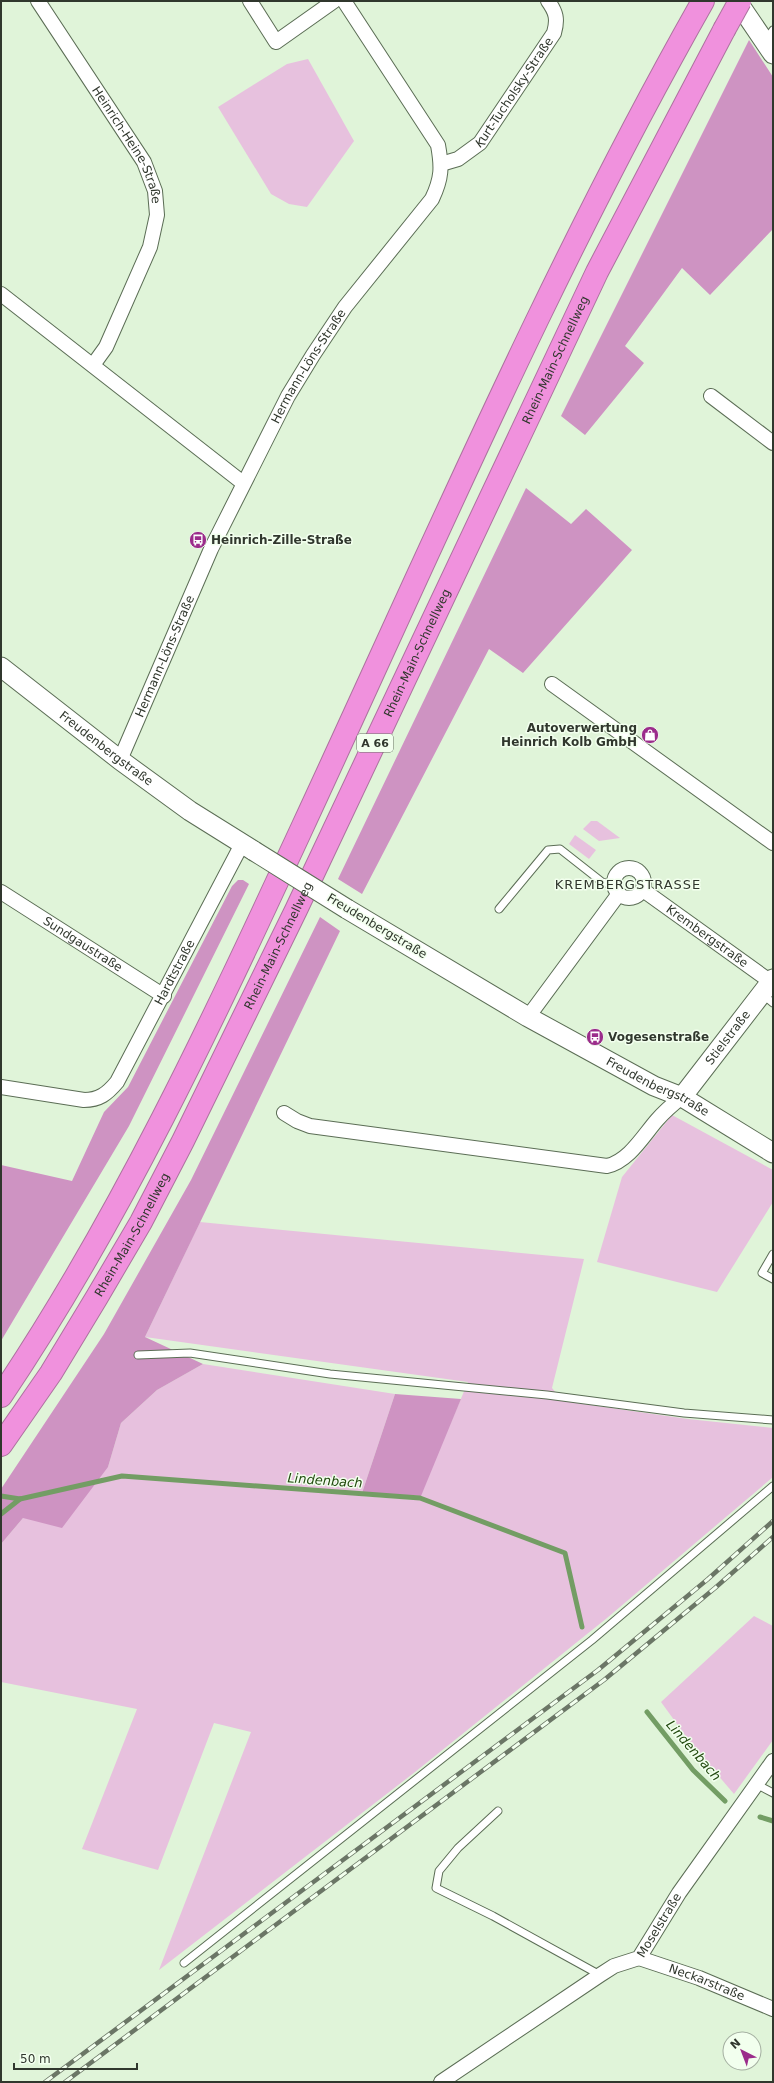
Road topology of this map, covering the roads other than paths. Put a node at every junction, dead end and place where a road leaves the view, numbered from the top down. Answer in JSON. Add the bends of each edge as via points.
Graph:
{"nodes":[{"id":1,"x":38,"y":1,"type":"edge"},
{"id":2,"x":250,"y":1,"type":"edge"},
{"id":3,"x":334,"y":1,"type":"edge"},
{"id":4,"x":344,"y":1,"type":"edge"},
{"id":5,"x":548,"y":1,"type":"edge"},
{"id":6,"x":737,"y":1,"type":"edge"},
{"id":7,"x":740,"y":1,"type":"edge"},
{"id":8,"x":702,"y":3,"type":"edge"},
{"id":9,"x":770,"y":42,"type":"edge"},
{"id":10,"x":441,"y":164,"type":"junction"},
{"id":11,"x":1,"y":294,"type":"edge"},
{"id":12,"x":93,"y":365,"type":"junction"},
{"id":13,"x":711,"y":396,"type":"dead end"},
{"id":14,"x":773,"y":443,"type":"edge"},
{"id":15,"x":243,"y":483,"type":"junction"},
{"id":16,"x":1,"y":667,"type":"edge"},
{"id":17,"x":552,"y":684,"type":"dead end"},
{"id":18,"x":120,"y":760,"type":"junction"},
{"id":19,"x":773,"y":843,"type":"edge"},
{"id":20,"x":248,"y":848,"type":"junction"},
{"id":21,"x":616,"y":890,"type":"junction"},
{"id":22,"x":643,"y":890,"type":"junction"},
{"id":23,"x":1,"y":892,"type":"edge"},
{"id":24,"x":499,"y":909,"type":"dead end"},
{"id":25,"x":770,"y":989,"type":"edge"},
{"id":26,"x":164,"y":996,"type":"junction"},
{"id":27,"x":528,"y":1017,"type":"junction"},
{"id":28,"x":1,"y":1087,"type":"edge"},
{"id":29,"x":682,"y":1097,"type":"junction"},
{"id":30,"x":284,"y":1113,"type":"dead end"},
{"id":31,"x":773,"y":1153,"type":"edge"},
{"id":32,"x":773,"y":1254,"type":"edge"},
{"id":33,"x":773,"y":1279,"type":"edge"},
{"id":34,"x":138,"y":1355,"type":"dead end"},
{"id":35,"x":1,"y":1396,"type":"edge"},
{"id":36,"x":773,"y":1420,"type":"edge"},
{"id":37,"x":2,"y":1444,"type":"edge"},
{"id":38,"x":773,"y":1486,"type":"edge"},
{"id":39,"x":773,"y":1761,"type":"edge"},
{"id":40,"x":756,"y":1784,"type":"junction"},
{"id":41,"x":773,"y":1793,"type":"edge"},
{"id":42,"x":498,"y":1811,"type":"dead end"},
{"id":43,"x":639,"y":1958,"type":"junction"},
{"id":44,"x":184,"y":1963,"type":"dead end"},
{"id":45,"x":600,"y":1975,"type":"junction"},
{"id":46,"x":773,"y":2009,"type":"edge"},
{"id":47,"x":441,"y":2082,"type":"edge"}],
"edges":[{"from":1,"to":12,"type":"street","name":"Heinrich-Heine-Straße","via":[[144,162],[155,190],[158,215],[150,246],[106,347]]},
{"from":2,"to":3,"type":"street","via":[[276,42]]},
{"from":4,"to":10,"type":"street","name":"Hermann-Löns-Straße","via":[[438,145]]},
{"from":5,"to":10,"type":"street","name":"Kurt-Tucholsky-Straße","via":[[555,10],[558,21],[554,33],[480,143],[458,159]]},
{"from":6,"to":9,"type":"street"},
{"from":7,"to":37,"type":"highway","name":"Rhein-Main-Schnellweg","number":"A 66","bridge":true,"via":[[597,272],[296,910],[187,1134],[97,1297],[51,1373]]},
{"from":8,"to":35,"type":"highway","number":"A 66","via":[[565,260],[271,896],[199,1045],[114,1210],[72,1284]]},
{"from":10,"to":15,"type":"street","name":"Hermann-Löns-Straße","via":[[440,182],[432,199],[345,307],[313,354]]},
{"from":11,"to":12,"type":"street"},
{"from":12,"to":15,"type":"street"},
{"from":13,"to":14,"type":"street"},
{"from":15,"to":18,"type":"street","name":"Hermann-Löns-Straße","via":[[211,549]]},
{"from":16,"to":18,"type":"street","name":"Freudenbergstraße"},
{"from":17,"to":19,"type":"street"},
{"from":18,"to":20,"type":"street","name":"Freudenbergstraße","via":[[190,811]]},
{"from":20,"to":26,"type":"street","name":"Hardtstraße"},
{"from":20,"to":27,"type":"street","name":"Freudenbergstraße","bridge":true},
{"from":21,"to":22,"type":"street","via":[[632,898]]},
{"from":21,"to":22,"type":"street","via":[[617,873],[628,868],[642,874]]},
{"from":21,"to":24,"type":"lane","via":[[560,849],[548,850]]},
{"from":21,"to":27,"type":"street"},
{"from":22,"to":25,"type":"street","name":"Krembergstraße"},
{"from":23,"to":26,"type":"street","name":"Sundgaustraße"},
{"from":25,"to":29,"type":"street","name":"Stielstraße"},
{"from":26,"to":28,"type":"street","name":"Hardtstraße","via":[[117,1082],[103,1097],[84,1100]]},
{"from":27,"to":29,"type":"street","name":"Freudenbergstraße","via":[[654,1086]]},
{"from":29,"to":30,"type":"street","via":[[662,1114],[627,1155],[613,1165],[607,1166],[310,1126]]},
{"from":29,"to":31,"type":"street","name":"Freudenbergstraße"},
{"from":32,"to":33,"type":"lane","via":[[762,1273]]},
{"from":34,"to":36,"type":"lane","via":[[190,1353],[330,1374],[547,1395],[684,1413]]},
{"from":38,"to":44,"type":"lane","via":[[592,1640]]},
{"from":39,"to":40,"type":"street","name":"Moselstraße"},
{"from":40,"to":41,"type":"lane"},
{"from":40,"to":43,"type":"street","name":"Moselstraße","via":[[679,1893]]},
{"from":42,"to":45,"type":"lane","via":[[458,1848],[439,1871],[436,1888]]},
{"from":43,"to":45,"type":"street","name":"Moselstraße","via":[[614,1966]]},
{"from":43,"to":46,"type":"street","name":"Neckarstraße","via":[[699,1978]]},
{"from":45,"to":47,"type":"street","name":"Moselstraße"}]}
